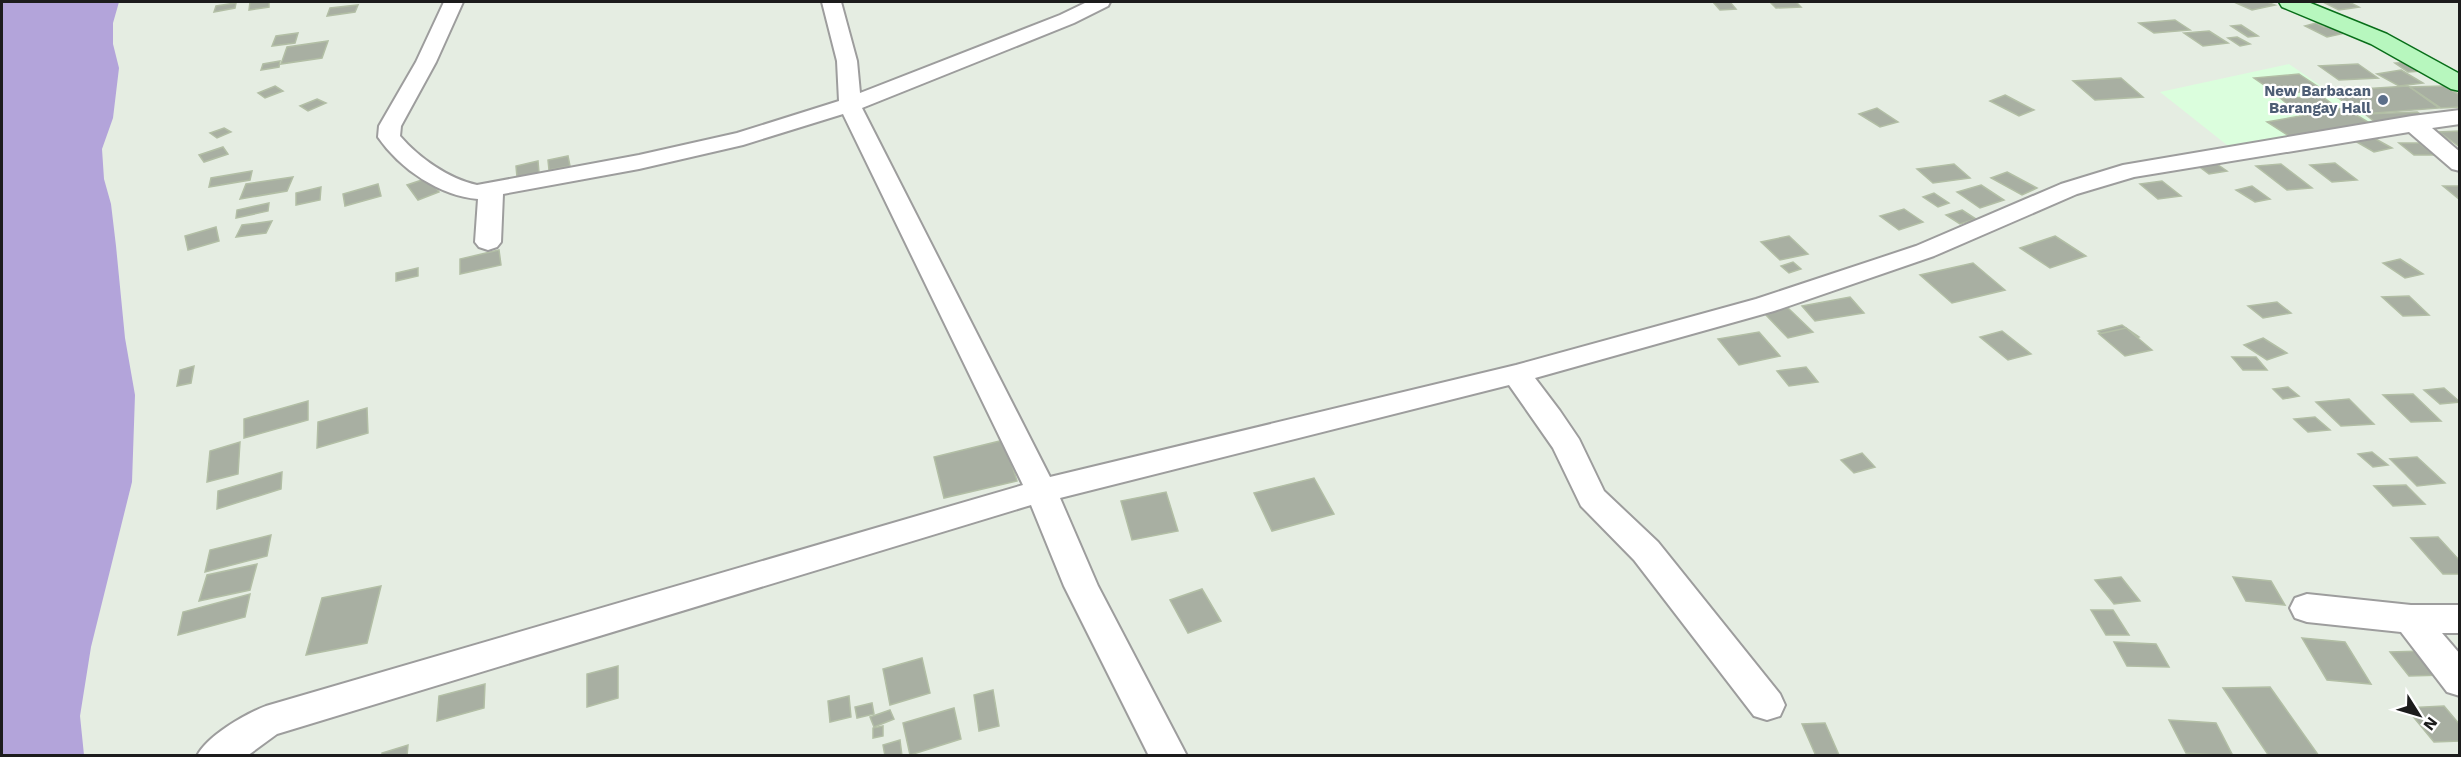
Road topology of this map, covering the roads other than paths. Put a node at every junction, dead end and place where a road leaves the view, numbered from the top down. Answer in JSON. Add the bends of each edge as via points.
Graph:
{"nodes":[{"id":1,"x":453,"y":2,"type":"edge"},
{"id":2,"x":831,"y":2,"type":"edge"},
{"id":3,"x":1101,"y":2,"type":"edge"},
{"id":4,"x":2290,"y":2,"type":"edge"},
{"id":5,"x":2460,"y":84,"type":"edge"},
{"id":6,"x":850,"y":105,"type":"junction"},
{"id":7,"x":2460,"y":117,"type":"edge"},
{"id":8,"x":2412,"y":123,"type":"junction"},
{"id":9,"x":2460,"y":164,"type":"edge"},
{"id":10,"x":491,"y":191,"type":"junction"},
{"id":11,"x":488,"y":242,"type":"dead end"},
{"id":12,"x":1516,"y":374,"type":"junction"},
{"id":13,"x":1041,"y":491,"type":"junction"},
{"id":14,"x":2307,"y":608,"type":"dead end"},
{"id":15,"x":2410,"y":619,"type":"junction"},
{"id":16,"x":2460,"y":619,"type":"edge"},
{"id":17,"x":2460,"y":681,"type":"edge"},
{"id":18,"x":1767,"y":705,"type":"dead end"},
{"id":19,"x":216,"y":756,"type":"edge"},
{"id":20,"x":1168,"y":756,"type":"edge"}],
"edges":[{"from":1,"to":10,"type":"street","via":[[426,62],[390,126],[389,137],[396,148],[453,186]]},
{"from":2,"to":6,"type":"street","via":[[847,62]]},
{"from":3,"to":6,"type":"street"},
{"from":4,"to":5,"type":"street","via":[[2379,39]]},
{"from":6,"to":10,"type":"street","via":[[743,138]]},
{"from":6,"to":13,"type":"street"},
{"from":7,"to":8,"type":"street"},
{"from":8,"to":9,"type":"street"},
{"from":8,"to":12,"type":"street","via":[[2131,170],[2069,189],[1925,251],[1765,305]]},
{"from":10,"to":11,"type":"street"},
{"from":12,"to":13,"type":"street"},
{"from":12,"to":18,"type":"street","via":[[1568,447],[1592,498],[1646,551]]},
{"from":13,"to":19,"type":"street","via":[[266,722]]},
{"from":13,"to":20,"type":"street","via":[[1081,586]]},
{"from":14,"to":15,"type":"street"},
{"from":15,"to":16,"type":"street"},
{"from":15,"to":17,"type":"street"}]}
